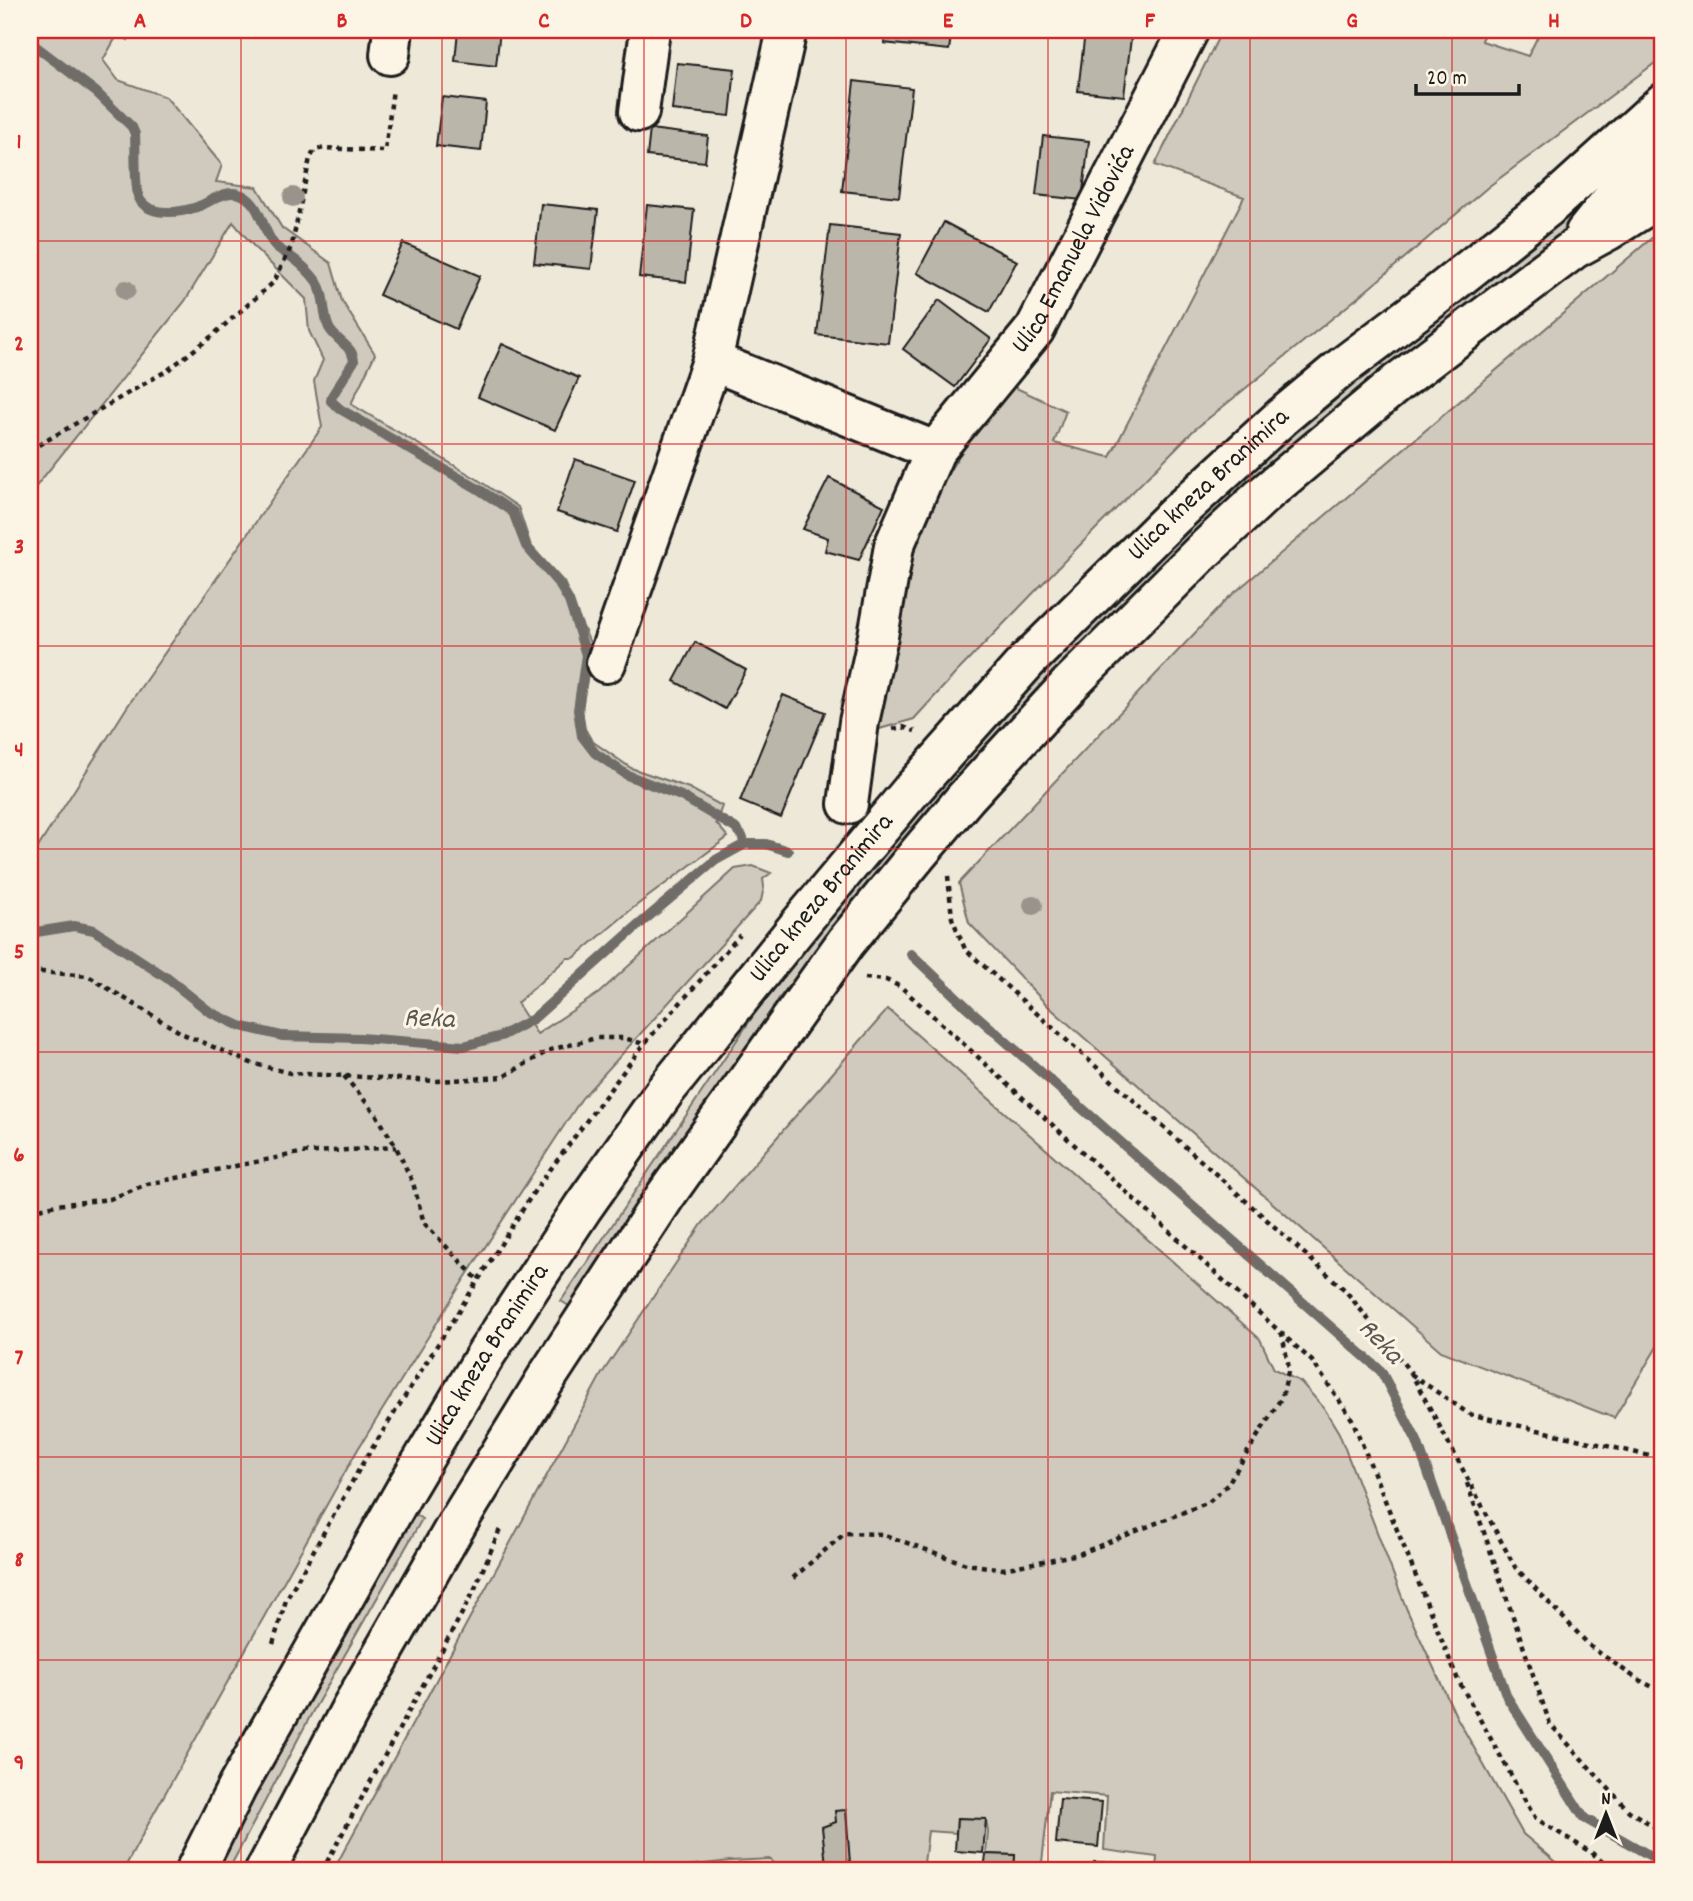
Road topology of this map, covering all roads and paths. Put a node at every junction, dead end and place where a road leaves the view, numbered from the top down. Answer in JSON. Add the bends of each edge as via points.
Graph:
{"nodes":[{"id":1,"x":650,"y":30,"type":"edge"},
{"id":2,"x":787,"y":30,"type":"edge"},
{"id":3,"x":1189,"y":30,"type":"edge"},
{"id":4,"x":392,"y":43,"type":"edge"},
{"id":5,"x":1663,"y":103,"type":"edge"},
{"id":6,"x":639,"y":112,"type":"dead end"},
{"id":7,"x":1663,"y":152,"type":"edge"},
{"id":8,"x":1663,"y":192,"type":"edge"},
{"id":9,"x":1574,"y":249,"type":"junction"},
{"id":10,"x":712,"y":362,"type":"junction"},
{"id":11,"x":30,"y":450,"type":"edge"},
{"id":12,"x":935,"y":451,"type":"junction"},
{"id":13,"x":606,"y":663,"type":"dead end"},
{"id":14,"x":848,"y":804,"type":"dead end"},
{"id":15,"x":941,"y":883,"type":"dead end"},
{"id":16,"x":30,"y":971,"type":"edge"},
{"id":17,"x":865,"y":972,"type":"dead end"},
{"id":18,"x":644,"y":1044,"type":"dead end"},
{"id":19,"x":343,"y":1076,"type":"junction"},
{"id":20,"x":396,"y":1147,"type":"junction"},
{"id":21,"x":30,"y":1211,"type":"edge"},
{"id":22,"x":478,"y":1280,"type":"dead end"},
{"id":23,"x":1282,"y":1333,"type":"junction"},
{"id":24,"x":1411,"y":1373,"type":"junction"},
{"id":25,"x":1663,"y":1459,"type":"edge"},
{"id":26,"x":1462,"y":1469,"type":"junction"},
{"id":27,"x":504,"y":1521,"type":"dead end"},
{"id":28,"x":793,"y":1578,"type":"dead end"},
{"id":29,"x":1663,"y":1692,"type":"edge"},
{"id":30,"x":1663,"y":1832,"type":"edge"},
{"id":31,"x":195,"y":1871,"type":"edge"},
{"id":32,"x":265,"y":1871,"type":"edge"},
{"id":33,"x":322,"y":1871,"type":"edge"},
{"id":34,"x":1613,"y":1871,"type":"edge"}],
"edges":[{"from":1,"to":6,"type":"street"},
{"from":2,"to":10,"type":"street"},
{"from":3,"to":12,"type":"street","name":"Ulica Emanuela Vidovića","via":[[1035,329]]},
{"from":4,"to":11,"type":"path","via":[[396,64],[385,151],[315,150],[292,245],[274,282],[168,370]]},
{"from":5,"to":31,"type":"street","name":"Ulica kneza Branimira","via":[[1521,230],[1283,416],[1174,516],[1027,661],[825,894],[665,1091],[486,1354],[237,1787]]},
{"from":7,"to":9,"type":"street","name":"Ulica kneza Branimira","via":[[1618,192]]},
{"from":8,"to":9,"type":"street","name":"Ulica kneza Branimira"},
{"from":9,"to":32,"type":"street","name":"Ulica kneza Branimira","via":[[1397,383],[1202,552],[1069,685],[966,797],[846,942],[666,1195],[549,1374],[350,1710]]},
{"from":10,"to":12,"type":"street"},
{"from":10,"to":13,"type":"street"},
{"from":12,"to":14,"type":"street","name":"Ulica Emanuela Vidovića","via":[[894,546],[859,722]]},
{"from":15,"to":24,"type":"path","via":[[948,875],[952,918],[965,949],[1345,1290]]},
{"from":16,"to":19,"type":"path","via":[[88,976],[183,1034],[251,1063],[290,1073]]},
{"from":17,"to":23,"type":"path","via":[[860,978],[886,980],[901,987]]},
{"from":18,"to":19,"type":"path","via":[[596,1038],[550,1050],[503,1077],[437,1081]]},
{"from":19,"to":20,"type":"path","via":[[376,1114]]},
{"from":20,"to":21,"type":"path","via":[[300,1153],[146,1184],[110,1199]]},
{"from":20,"to":22,"type":"path","via":[[424,1223]]},
{"from":23,"to":28,"type":"path","via":[[1289,1368],[1282,1397],[1227,1485],[1209,1503],[1079,1555],[1003,1569],[966,1564],[882,1534],[845,1532]]},
{"from":23,"to":34,"type":"path","via":[[1312,1361],[1352,1419],[1458,1680],[1535,1818]]},
{"from":24,"to":25,"type":"path","via":[[1469,1413]]},
{"from":24,"to":26,"type":"path"},
{"from":26,"to":29,"type":"path","via":[[1515,1567],[1591,1647]]},
{"from":26,"to":30,"type":"path","via":[[1550,1724],[1629,1811]]},
{"from":27,"to":33,"type":"path","via":[[474,1593]]}]}
